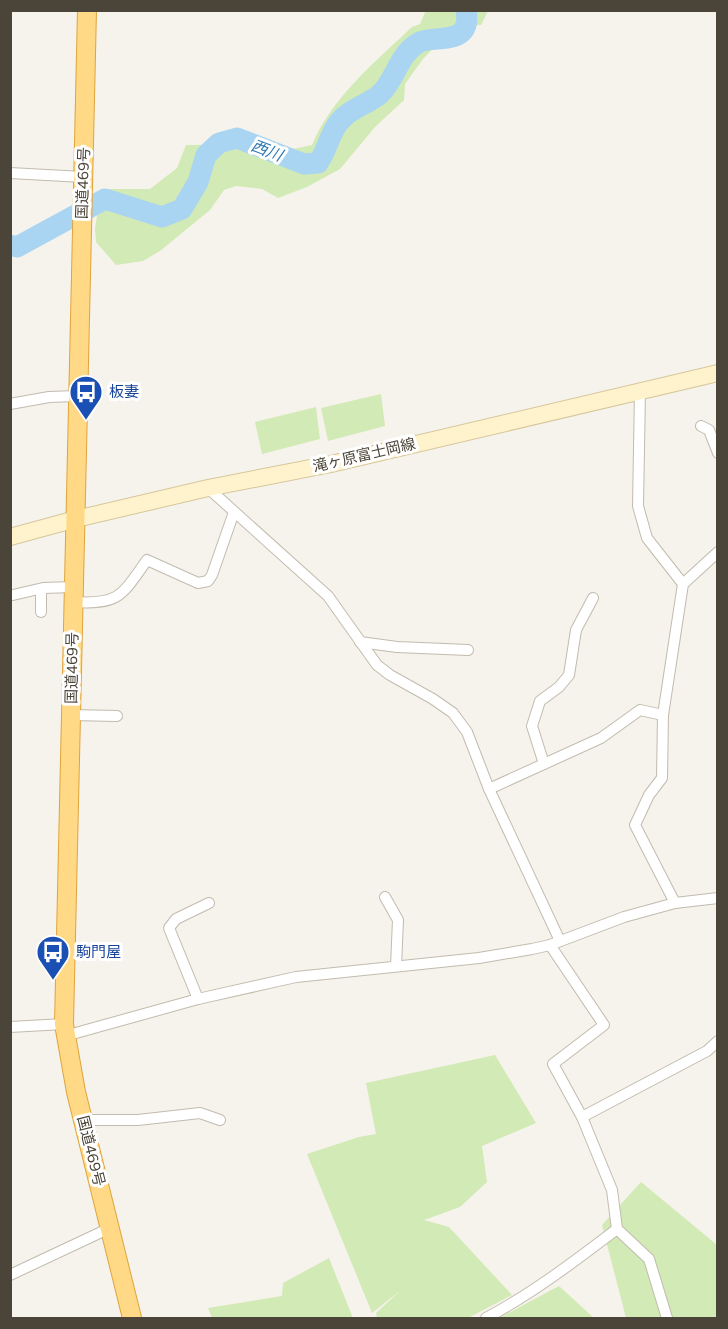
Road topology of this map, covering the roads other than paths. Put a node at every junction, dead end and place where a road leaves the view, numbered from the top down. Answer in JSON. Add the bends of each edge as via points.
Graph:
{"nodes":[{"id":1,"x":87,"y":10,"type":"edge"},
{"id":2,"x":10,"y":173,"type":"edge"},
{"id":3,"x":83,"y":185,"type":"junction"},
{"id":4,"x":717,"y":373,"type":"edge"},
{"id":5,"x":640,"y":391,"type":"junction"},
{"id":6,"x":77,"y":396,"type":"junction"},
{"id":7,"x":10,"y":404,"type":"edge"},
{"id":8,"x":701,"y":426,"type":"dead end"},
{"id":9,"x":717,"y":453,"type":"edge"},
{"id":10,"x":208,"y":488,"type":"junction"},
{"id":11,"x":234,"y":512,"type":"junction"},
{"id":12,"x":76,"y":519,"type":"junction"},
{"id":13,"x":10,"y":537,"type":"edge"},
{"id":14,"x":717,"y":552,"type":"edge"},
{"id":15,"x":683,"y":584,"type":"junction"},
{"id":16,"x":41,"y":589,"type":"junction"},
{"id":17,"x":13,"y":595,"type":"dead end"},
{"id":18,"x":74,"y":595,"type":"junction"},
{"id":19,"x":593,"y":598,"type":"dead end"},
{"id":20,"x":41,"y":612,"type":"dead end"},
{"id":21,"x":360,"y":642,"type":"junction"},
{"id":22,"x":468,"y":650,"type":"dead end"},
{"id":23,"x":71,"y":714,"type":"junction"},
{"id":24,"x":663,"y":715,"type":"junction"},
{"id":25,"x":117,"y":716,"type":"dead end"},
{"id":26,"x":544,"y":764,"type":"junction"},
{"id":27,"x":489,"y":789,"type":"junction"},
{"id":28,"x":385,"y":897,"type":"dead end"},
{"id":29,"x":717,"y":898,"type":"edge"},
{"id":30,"x":209,"y":903,"type":"dead end"},
{"id":31,"x":675,"y":903,"type":"junction"},
{"id":32,"x":555,"y":943,"type":"junction"},
{"id":33,"x":396,"y":966,"type":"junction"},
{"id":34,"x":198,"y":999,"type":"junction"},
{"id":35,"x":10,"y":1027,"type":"edge"},
{"id":36,"x":65,"y":1030,"type":"junction"},
{"id":37,"x":717,"y":1041,"type":"edge"},
{"id":38,"x":582,"y":1118,"type":"junction"},
{"id":39,"x":83,"y":1120,"type":"junction"},
{"id":40,"x":220,"y":1120,"type":"dead end"},
{"id":41,"x":110,"y":1228,"type":"junction"},
{"id":42,"x":617,"y":1229,"type":"junction"},
{"id":43,"x":10,"y":1275,"type":"edge"},
{"id":44,"x":132,"y":1318,"type":"edge"},
{"id":45,"x":486,"y":1318,"type":"edge"},
{"id":46,"x":667,"y":1318,"type":"edge"}],
"edges":[{"from":1,"to":3,"type":"highway","name":"国道469号"},
{"from":2,"to":3,"type":"street"},
{"from":3,"to":6,"type":"highway","name":"国道469号"},
{"from":4,"to":5,"type":"main road","name":"滝ヶ原富士岡線"},
{"from":5,"to":10,"type":"main road","name":"滝ヶ原富士岡線","via":[[331,464]]},
{"from":5,"to":15,"type":"street","via":[[638,506],[647,538]]},
{"from":6,"to":7,"type":"street"},
{"from":6,"to":12,"type":"highway","name":"国道469号"},
{"from":8,"to":9,"type":"street","via":[[709,430]]},
{"from":10,"to":11,"type":"street"},
{"from":10,"to":12,"type":"main road","name":"滝ヶ原富士岡線"},
{"from":11,"to":18,"type":"street","via":[[208,581],[198,583],[147,560],[117,598],[101,603]]},
{"from":11,"to":21,"type":"street","via":[[327,596]]},
{"from":12,"to":13,"type":"main road","name":"滝ヶ原富士岡線"},
{"from":12,"to":18,"type":"highway","name":"国道469号"},
{"from":14,"to":15,"type":"street"},
{"from":15,"to":24,"type":"street"},
{"from":16,"to":17,"type":"street"},
{"from":16,"to":18,"type":"street"},
{"from":16,"to":20,"type":"street"},
{"from":18,"to":23,"type":"highway","name":"国道469号"},
{"from":19,"to":26,"type":"street","via":[[576,630],[569,675],[540,701],[532,726]]},
{"from":21,"to":22,"type":"street"},
{"from":21,"to":27,"type":"street","via":[[390,675],[453,713],[467,732]]},
{"from":23,"to":25,"type":"street"},
{"from":23,"to":36,"type":"highway","name":"国道469号"},
{"from":24,"to":26,"type":"street","via":[[639,710],[602,738]]},
{"from":24,"to":31,"type":"street","via":[[662,778],[635,825]]},
{"from":26,"to":27,"type":"street"},
{"from":27,"to":32,"type":"street"},
{"from":28,"to":33,"type":"street","via":[[398,920]]},
{"from":29,"to":31,"type":"street"},
{"from":30,"to":34,"type":"street","via":[[176,919],[169,928]]},
{"from":31,"to":32,"type":"street"},
{"from":32,"to":33,"type":"street","via":[[479,958]]},
{"from":32,"to":38,"type":"street","via":[[604,1025],[553,1064]]},
{"from":33,"to":34,"type":"street","via":[[296,977]]},
{"from":34,"to":36,"type":"street"},
{"from":35,"to":36,"type":"street"},
{"from":36,"to":39,"type":"highway","name":"国道469号"},
{"from":37,"to":38,"type":"street","via":[[707,1051]]},
{"from":38,"to":42,"type":"street","via":[[612,1190]]},
{"from":39,"to":40,"type":"street","via":[[138,1120],[200,1113]]},
{"from":39,"to":41,"type":"highway","name":"国道469号"},
{"from":41,"to":43,"type":"street"},
{"from":41,"to":44,"type":"highway","name":"国道469号"},
{"from":42,"to":45,"type":"street","via":[[517,1302]]},
{"from":42,"to":46,"type":"street","via":[[649,1259]]}]}
